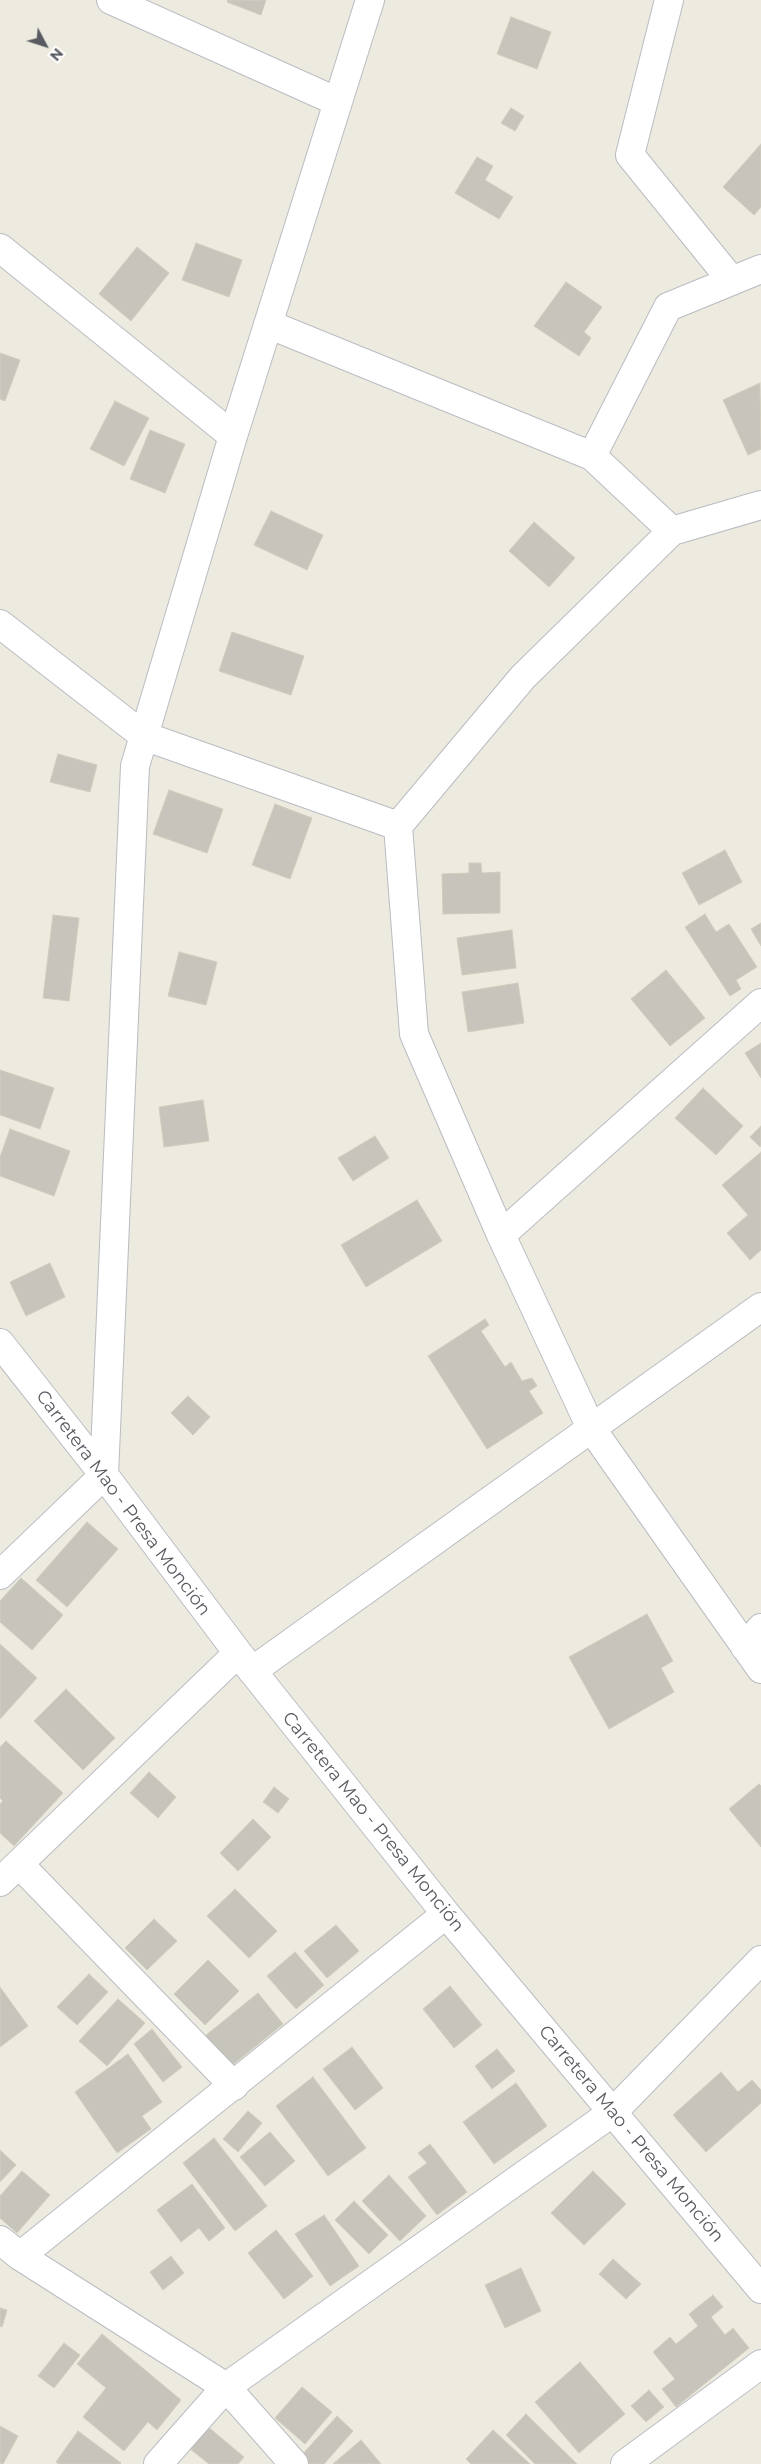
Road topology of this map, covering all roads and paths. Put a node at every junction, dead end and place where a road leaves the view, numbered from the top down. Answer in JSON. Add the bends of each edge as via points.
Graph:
{"nodes":[{"id":1,"x":111,"y":0,"type":"edge"},
{"id":2,"x":370,"y":0,"type":"edge"},
{"id":3,"x":668,"y":0,"type":"edge"},
{"id":4,"x":338,"y":102,"type":"junction"},
{"id":5,"x":0,"y":248,"type":"edge"},
{"id":6,"x":761,"y":269,"type":"edge"},
{"id":7,"x":732,"y":281,"type":"junction"},
{"id":8,"x":268,"y":324,"type":"junction"},
{"id":9,"x":233,"y":436,"type":"junction"},
{"id":10,"x":592,"y":456,"type":"junction"},
{"id":11,"x":761,"y":505,"type":"edge"},
{"id":12,"x":672,"y":531,"type":"junction"},
{"id":13,"x":2,"y":631,"type":"edge"},
{"id":14,"x":144,"y":736,"type":"junction"},
{"id":15,"x":398,"y":826,"type":"junction"},
{"id":16,"x":761,"y":1003,"type":"edge"},
{"id":17,"x":501,"y":1235,"type":"junction"},
{"id":18,"x":761,"y":1307,"type":"edge"},
{"id":19,"x":0,"y":1343,"type":"edge"},
{"id":20,"x":591,"y":1428,"type":"junction"},
{"id":21,"x":104,"y":1475,"type":"junction"},
{"id":22,"x":0,"y":1575,"type":"edge"},
{"id":23,"x":753,"y":1637,"type":"edge"},
{"id":24,"x":245,"y":1662,"type":"junction"},
{"id":25,"x":761,"y":1669,"type":"edge"},
{"id":26,"x":10,"y":1873,"type":"edge"},
{"id":27,"x":446,"y":1914,"type":"junction"},
{"id":28,"x":761,"y":1960,"type":"edge"},
{"id":29,"x":234,"y":2086,"type":"junction"},
{"id":30,"x":613,"y":2112,"type":"junction"},
{"id":31,"x":10,"y":2248,"type":"edge"},
{"id":32,"x":761,"y":2289,"type":"edge"},
{"id":33,"x":761,"y":2364,"type":"edge"},
{"id":34,"x":226,"y":2387,"type":"junction"},
{"id":35,"x":158,"y":2464,"type":"edge"},
{"id":36,"x":294,"y":2464,"type":"edge"},
{"id":37,"x":625,"y":2464,"type":"edge"}],
"edges":[{"from":1,"to":4,"type":"street"},
{"from":2,"to":4,"type":"street"},
{"from":3,"to":7,"type":"street","via":[[630,155]]},
{"from":4,"to":8,"type":"street"},
{"from":5,"to":9,"type":"street"},
{"from":6,"to":7,"type":"street"},
{"from":7,"to":10,"type":"street","via":[[668,307]]},
{"from":8,"to":9,"type":"street"},
{"from":8,"to":10,"type":"street"},
{"from":9,"to":14,"type":"street"},
{"from":10,"to":12,"type":"street"},
{"from":11,"to":12,"type":"street"},
{"from":12,"to":15,"type":"street","via":[[523,677]]},
{"from":13,"to":14,"type":"street"},
{"from":14,"to":15,"type":"street"},
{"from":14,"to":21,"type":"street","via":[[135,766]]},
{"from":15,"to":17,"type":"street","via":[[414,1034]]},
{"from":16,"to":17,"type":"street"},
{"from":17,"to":20,"type":"street"},
{"from":18,"to":20,"type":"street"},
{"from":19,"to":21,"type":"street","name":"Carretera Mao - Presa Monción"},
{"from":20,"to":23,"type":"street"},
{"from":20,"to":24,"type":"street"},
{"from":21,"to":22,"type":"street"},
{"from":21,"to":24,"type":"street","name":"Carretera Mao - Presa Monción"},
{"from":23,"to":25,"type":"street"},
{"from":24,"to":26,"type":"street"},
{"from":24,"to":27,"type":"street","name":"Carretera Mao - Presa Monción"},
{"from":26,"to":29,"type":"street"},
{"from":27,"to":29,"type":"street"},
{"from":27,"to":30,"type":"street","name":"Carretera Mao - Presa Monción"},
{"from":28,"to":30,"type":"street"},
{"from":29,"to":31,"type":"street"},
{"from":30,"to":32,"type":"street","name":"Carretera Mao - Presa Monción"},
{"from":30,"to":34,"type":"street"},
{"from":31,"to":34,"type":"street"},
{"from":33,"to":37,"type":"street"},
{"from":34,"to":35,"type":"street"},
{"from":34,"to":36,"type":"street"}]}
